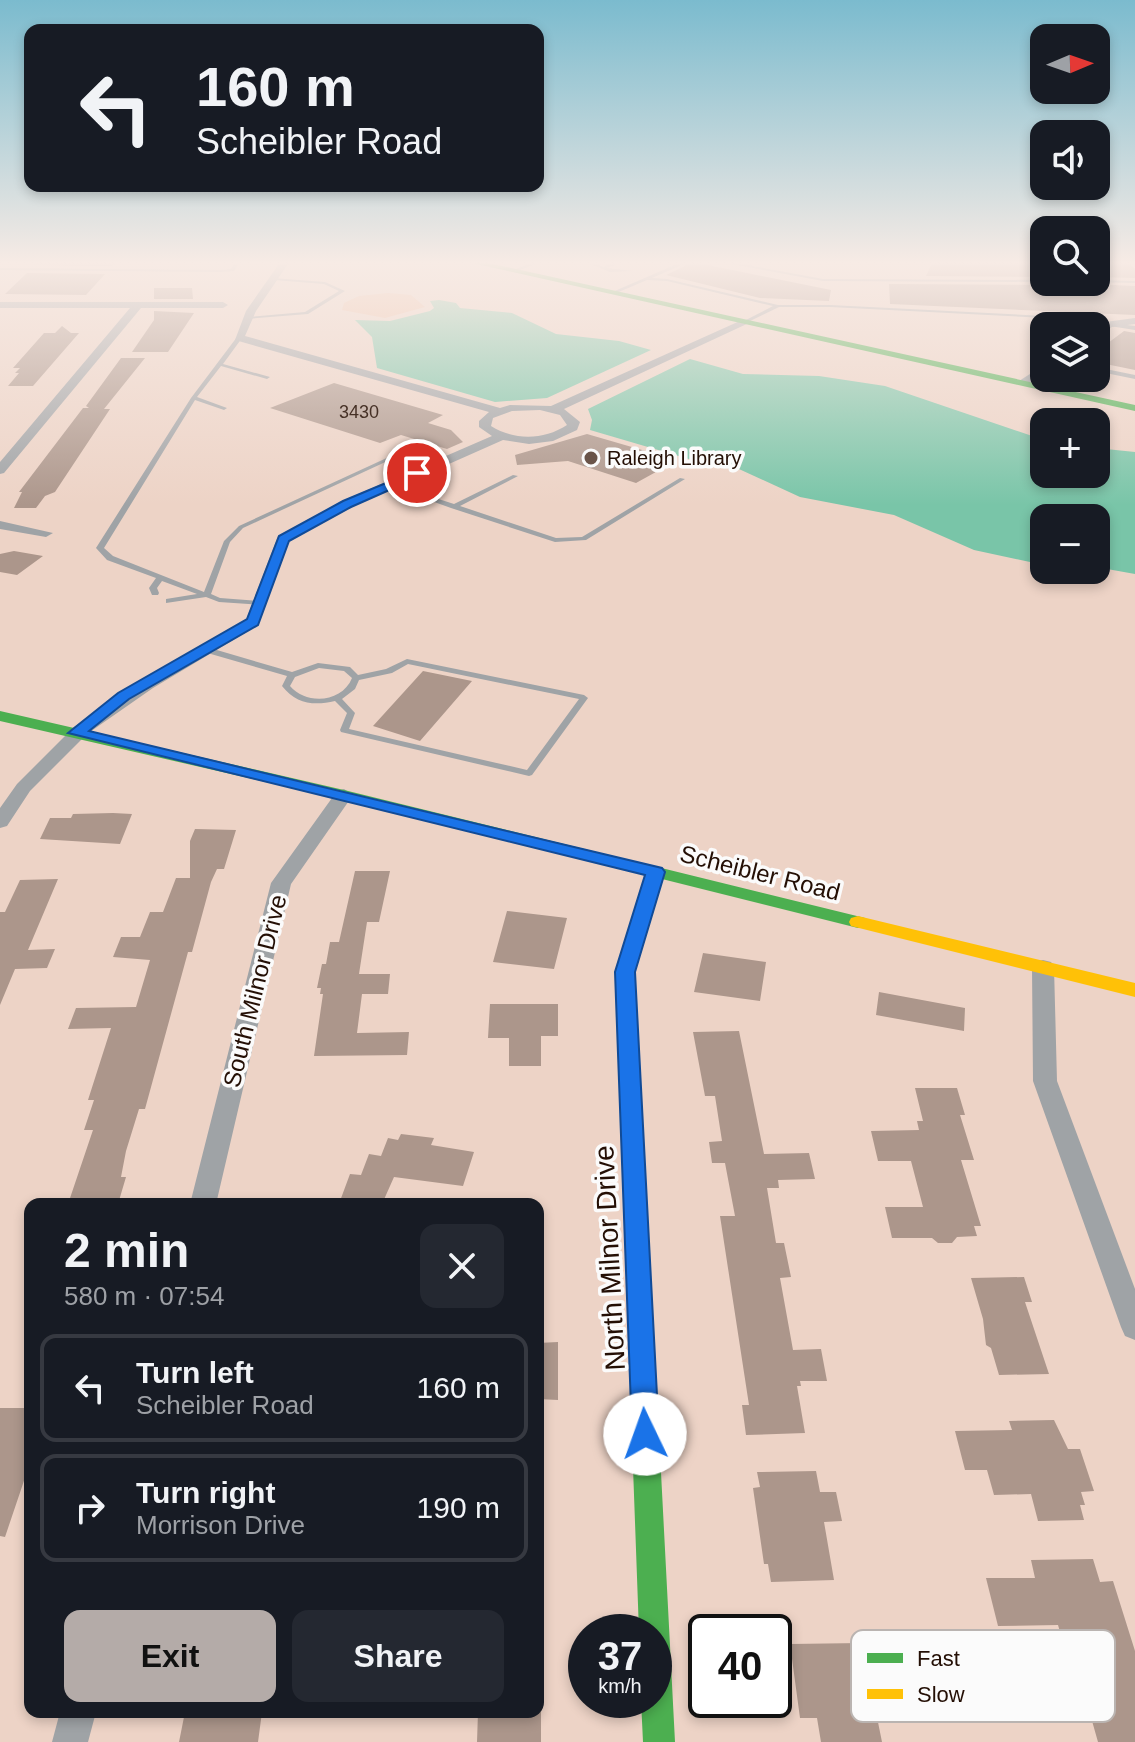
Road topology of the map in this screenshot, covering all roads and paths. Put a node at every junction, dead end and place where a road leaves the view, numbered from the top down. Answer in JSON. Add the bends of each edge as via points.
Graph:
{"nodes":[{"id":1,"x":107,"y":342,"type":"edge"},
{"id":2,"x":236,"y":342,"type":"edge"},
{"id":3,"x":254,"y":342,"type":"edge"},
{"id":4,"x":701,"y":342,"type":"edge"},
{"id":5,"x":838,"y":342,"type":"edge"},
{"id":6,"x":218,"y":364,"type":"junction"},
{"id":7,"x":1110,"y":372,"type":"edge"},
{"id":8,"x":267,"y":377,"type":"dead end"},
{"id":9,"x":1135,"y":377,"type":"edge"},
{"id":10,"x":1030,"y":378,"type":"edge"},
{"id":11,"x":1023,"y":383,"type":"junction"},
{"id":12,"x":194,"y":398,"type":"junction"},
{"id":13,"x":224,"y":408,"type":"dead end"},
{"id":14,"x":1135,"y":408,"type":"edge"},
{"id":15,"x":554,"y":409,"type":"junction"},
{"id":16,"x":498,"y":411,"type":"junction"},
{"id":17,"x":502,"y":436,"type":"junction"},
{"id":18,"x":419,"y":445,"type":"dead end"},
{"id":19,"x":0,"y":470,"type":"edge"},
{"id":20,"x":515,"y":476,"type":"dead end"},
{"id":21,"x":682,"y":479,"type":"dead end"},
{"id":22,"x":390,"y":485,"type":"junction"},
{"id":23,"x":453,"y":507,"type":"junction"},
{"id":24,"x":0,"y":525,"type":"edge"},
{"id":25,"x":46,"y":533,"type":"dead end"},
{"id":26,"x":161,"y":577,"type":"junction"},
{"id":27,"x":155,"y":593,"type":"dead end"},
{"id":28,"x":207,"y":595,"type":"junction"},
{"id":29,"x":169,"y":601,"type":"dead end"},
{"id":30,"x":260,"y":603,"type":"junction"},
{"id":31,"x":207,"y":650,"type":"junction"},
{"id":32,"x":292,"y":675,"type":"junction"},
{"id":33,"x":356,"y":678,"type":"junction"},
{"id":34,"x":337,"y":698,"type":"junction"},
{"id":35,"x":0,"y":716,"type":"edge"},
{"id":36,"x":76,"y":733,"type":"junction"},
{"id":37,"x":344,"y":795,"type":"junction"},
{"id":38,"x":0,"y":822,"type":"edge"},
{"id":39,"x":655,"y":872,"type":"junction"},
{"id":40,"x":1043,"y":967,"type":"junction"},
{"id":41,"x":1135,"y":990,"type":"edge"},
{"id":42,"x":204,"y":1198,"type":"edge"},
{"id":43,"x":1135,"y":1327,"type":"edge"},
{"id":44,"x":76,"y":1718,"type":"edge"},
{"id":45,"x":70,"y":1742,"type":"edge"},
{"id":46,"x":659,"y":1742,"type":"edge"}],
"edges":[{"from":1,"to":19,"type":"street"},
{"from":2,"to":6,"type":"lane"},
{"from":3,"to":16,"type":"street"},
{"from":4,"to":15,"type":"street"},
{"from":5,"to":11,"type":"street"},
{"from":6,"to":8,"type":"lane"},
{"from":6,"to":12,"type":"lane"},
{"from":7,"to":9,"type":"lane"},
{"from":10,"to":11,"type":"street"},
{"from":11,"to":14,"type":"street"},
{"from":12,"to":13,"type":"lane"},
{"from":12,"to":26,"type":"lane","via":[[100,548],[110,558]]},
{"from":15,"to":16,"type":"street","via":[[525,406]]},
{"from":15,"to":17,"type":"street","via":[[574,422],[567,432],[530,440]]},
{"from":16,"to":17,"type":"street","via":[[485,427]]},
{"from":17,"to":22,"type":"street"},
{"from":18,"to":28,"type":"lane","via":[[234,532]]},
{"from":20,"to":23,"type":"lane"},
{"from":21,"to":23,"type":"lane","via":[[573,542]]},
{"from":22,"to":23,"type":"lane"},
{"from":22,"to":30,"type":"street","via":[[283,539]]},
{"from":24,"to":25,"type":"street"},
{"from":26,"to":27,"type":"lane"},
{"from":26,"to":28,"type":"lane"},
{"from":28,"to":29,"type":"lane"},
{"from":28,"to":30,"type":"lane"},
{"from":30,"to":31,"type":"street","via":[[253,622]]},
{"from":31,"to":32,"type":"lane"},
{"from":31,"to":36,"type":"street","via":[[124,696]]},
{"from":32,"to":33,"type":"lane","via":[[329,665],[347,669]]},
{"from":32,"to":34,"type":"lane","via":[[286,686],[295,697]]},
{"from":33,"to":34,"type":"lane","via":[[352,689]]},
{"from":33,"to":34,"type":"lane","via":[[407,661],[584,698],[529,773],[344,730],[351,713]]},
{"from":35,"to":36,"type":"street","name":"Scheibler Road"},
{"from":36,"to":37,"type":"street","name":"Scheibler Road"},
{"from":36,"to":38,"type":"street","via":[[18,792]]},
{"from":37,"to":39,"type":"street","name":"Scheibler Road"},
{"from":37,"to":42,"type":"street","name":"South Milnor Drive","via":[[281,883]]},
{"from":39,"to":40,"type":"street","name":"Scheibler Road"},
{"from":39,"to":46,"type":"street","name":"North Milnor Drive","via":[[625,972]]},
{"from":40,"to":41,"type":"street","name":"Scheibler Road"},
{"from":40,"to":43,"type":"street","via":[[1045,1081]]},
{"from":44,"to":45,"type":"street"}]}
